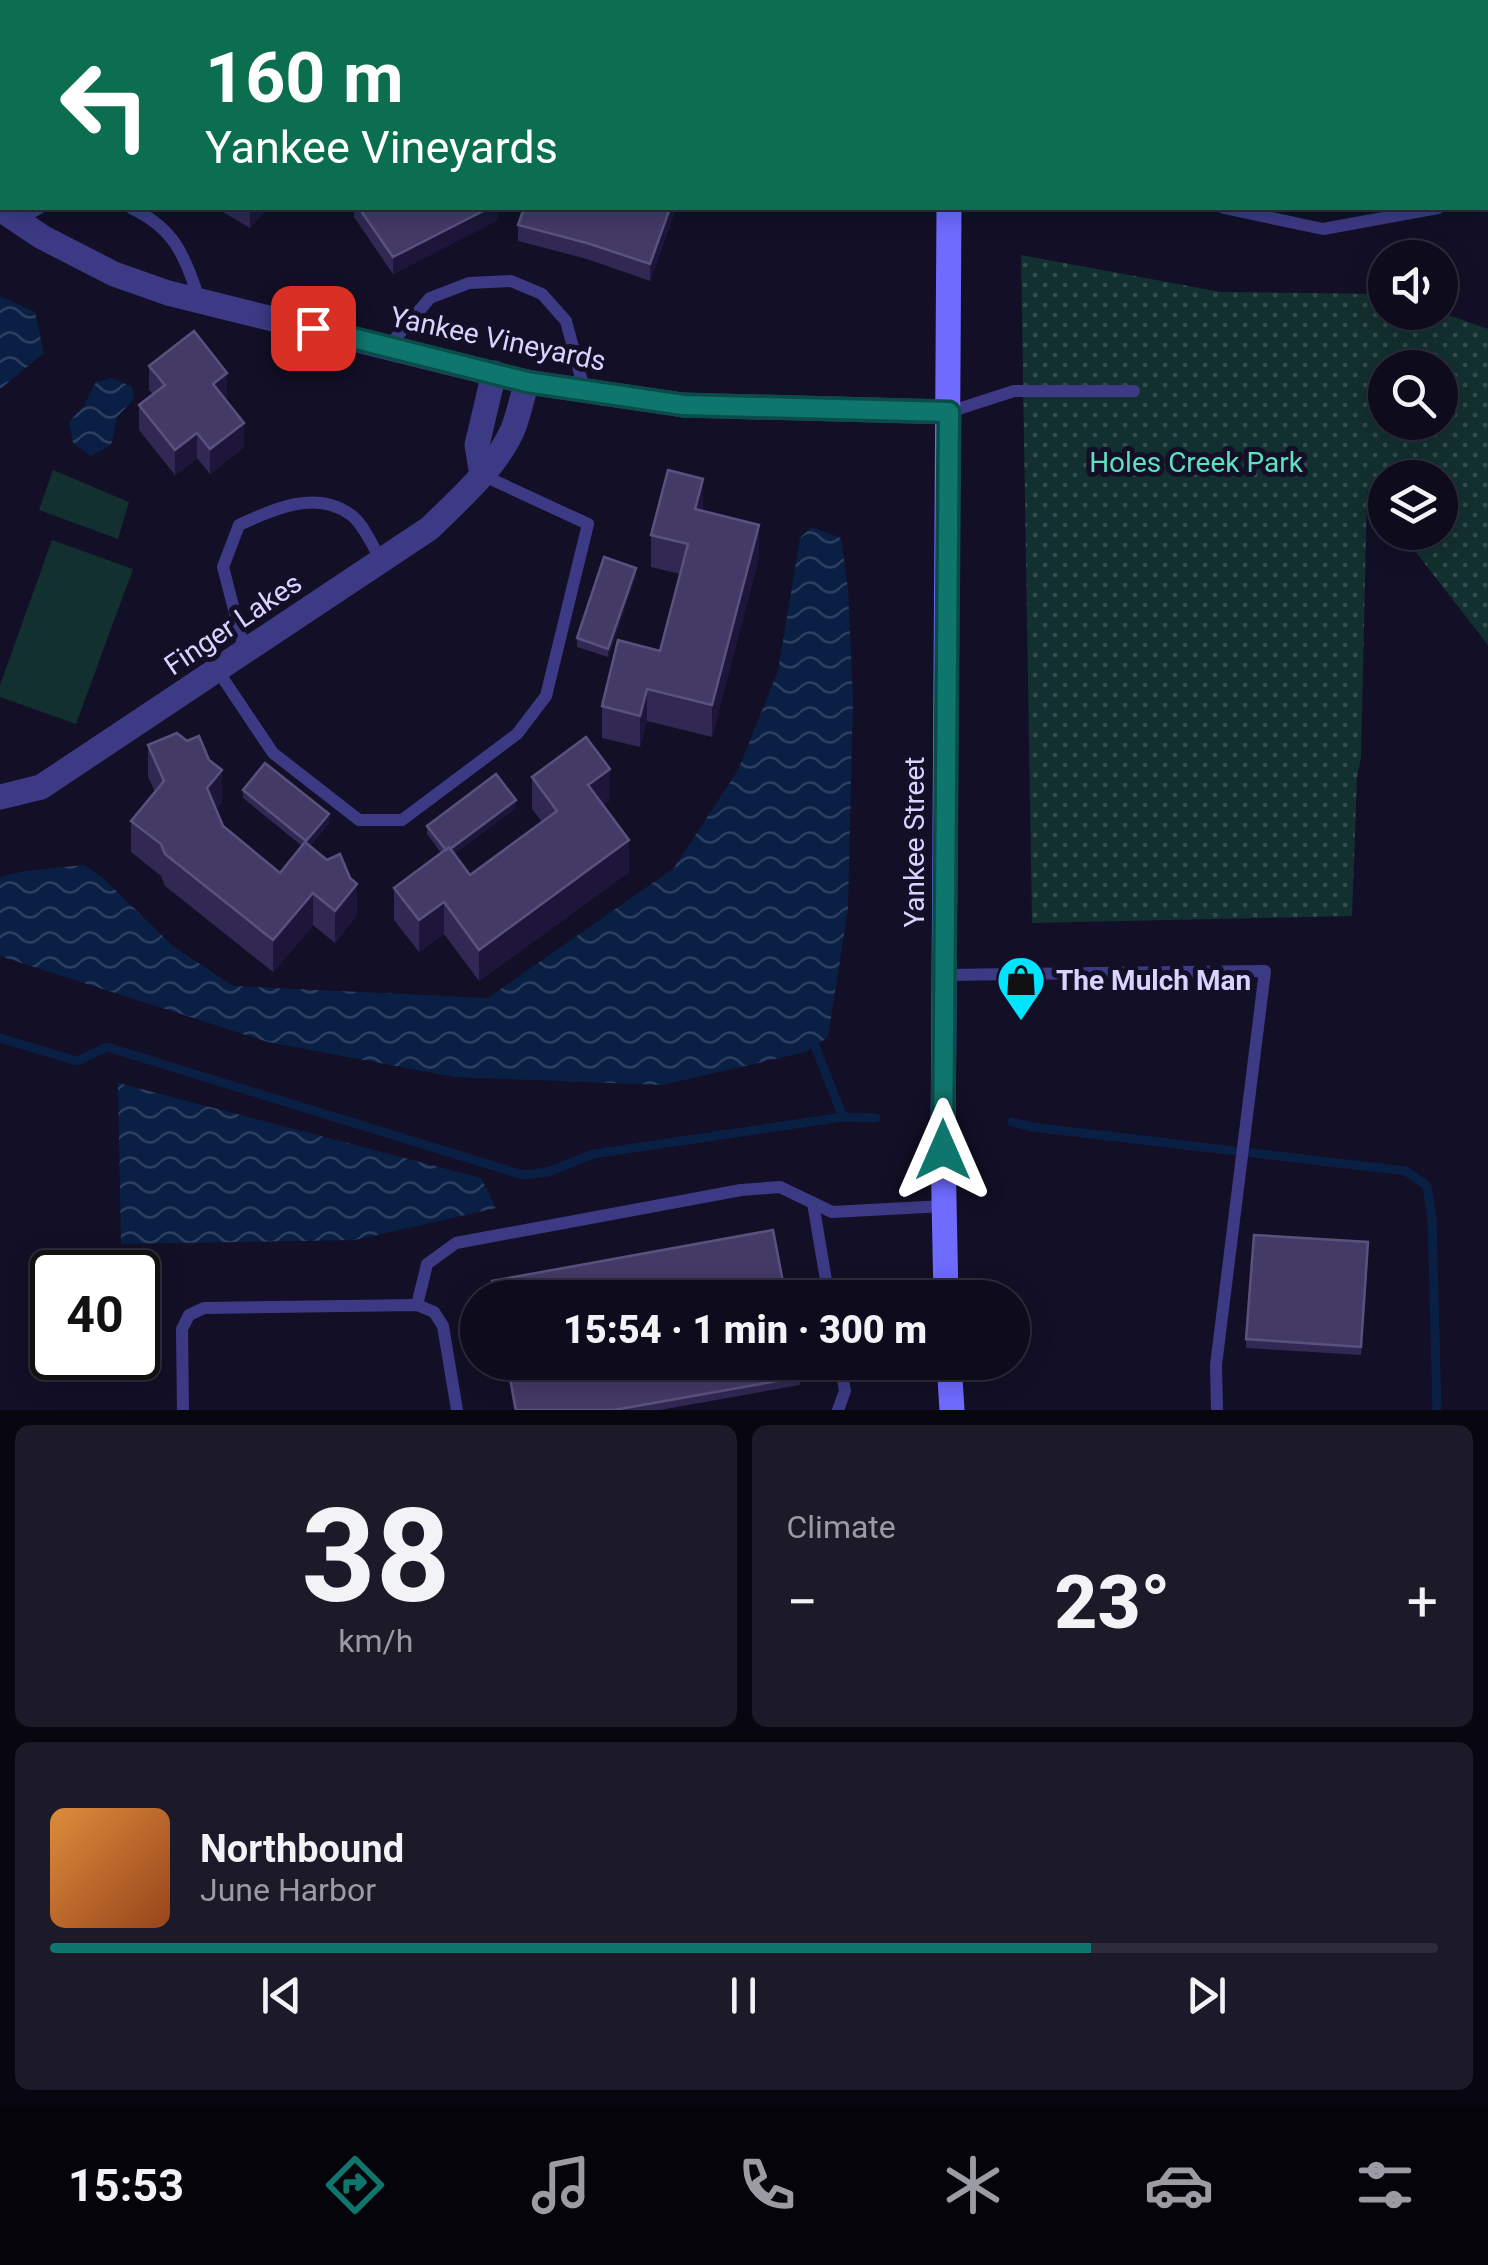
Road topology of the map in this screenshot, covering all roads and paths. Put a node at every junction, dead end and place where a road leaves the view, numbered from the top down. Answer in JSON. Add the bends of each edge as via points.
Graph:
{"nodes":[{"id":1,"x":136,"y":210,"type":"edge"},
{"id":2,"x":949,"y":210,"type":"edge"},
{"id":3,"x":1233,"y":210,"type":"edge"},
{"id":4,"x":1409,"y":210,"type":"edge"},
{"id":5,"x":19,"y":212,"type":"edge"},
{"id":6,"x":1380,"y":212,"type":"edge"},
{"id":7,"x":200,"y":301,"type":"junction"},
{"id":8,"x":388,"y":347,"type":"junction"},
{"id":9,"x":494,"y":373,"type":"junction"},
{"id":10,"x":527,"y":382,"type":"junction"},
{"id":11,"x":584,"y":389,"type":"junction"},
{"id":12,"x":1134,"y":392,"type":"dead end"},
{"id":13,"x":949,"y":412,"type":"junction"},
{"id":14,"x":482,"y":475,"type":"junction"},
{"id":15,"x":382,"y":561,"type":"junction"},
{"id":16,"x":245,"y":653,"type":"junction"},
{"id":17,"x":218,"y":671,"type":"junction"},
{"id":18,"x":0,"y":798,"type":"edge"},
{"id":19,"x":944,"y":975,"type":"junction"},
{"id":20,"x":814,"y":1203,"type":"junction"},
{"id":21,"x":944,"y":1206,"type":"junction"},
{"id":22,"x":826,"y":1280,"type":"edge"},
{"id":23,"x":946,"y":1280,"type":"edge"},
{"id":24,"x":417,"y":1305,"type":"junction"},
{"id":25,"x":843,"y":1380,"type":"edge"},
{"id":26,"x":950,"y":1380,"type":"edge"},
{"id":27,"x":183,"y":1410,"type":"edge"},
{"id":28,"x":457,"y":1410,"type":"edge"},
{"id":29,"x":838,"y":1410,"type":"edge"},
{"id":30,"x":952,"y":1410,"type":"edge"},
{"id":31,"x":1217,"y":1410,"type":"edge"}],
"edges":[{"from":1,"to":7,"type":"lane","via":[[156,219],[182,249]]},
{"from":2,"to":13,"type":"street","name":"Yankee Street"},
{"from":3,"to":6,"type":"lane","via":[[1323,229]]},
{"from":4,"to":6,"type":"lane"},
{"from":5,"to":7,"type":"street","name":"Yankee Vineyards","via":[[42,237],[114,274]]},
{"from":7,"to":8,"type":"street","name":"Yankee Vineyards"},
{"from":8,"to":9,"type":"street","name":"Yankee Vineyards"},
{"from":8,"to":11,"type":"lane","via":[[430,298],[469,283],[511,281],[542,294],[566,321]]},
{"from":9,"to":10,"type":"street","name":"Yankee Vineyards"},
{"from":9,"to":14,"type":"street","via":[[477,444]]},
{"from":10,"to":11,"type":"street","name":"Yankee Vineyards"},
{"from":10,"to":14,"type":"street","name":"Finger Lakes","via":[[512,430]]},
{"from":11,"to":13,"type":"street","name":"Yankee Vineyards","via":[[683,405]]},
{"from":12,"to":13,"type":"lane","via":[[1014,391]]},
{"from":13,"to":19,"type":"street","name":"Yankee Street"},
{"from":14,"to":15,"type":"street","name":"Finger Lakes","via":[[430,528]]},
{"from":14,"to":17,"type":"lane","via":[[588,524],[546,696],[517,734],[402,820],[360,820],[273,753]]},
{"from":15,"to":16,"type":"street","name":"Finger Lakes"},
{"from":15,"to":16,"type":"lane","via":[[352,515],[322,503],[280,506],[239,525],[223,567]]},
{"from":16,"to":17,"type":"street","name":"Finger Lakes"},
{"from":17,"to":18,"type":"street","name":"Finger Lakes","via":[[41,787]]},
{"from":19,"to":21,"type":"street","name":"Yankee Street"},
{"from":19,"to":31,"type":"lane","via":[[1265,971],[1216,1365]]},
{"from":20,"to":21,"type":"lane","via":[[832,1212]]},
{"from":20,"to":22,"type":"lane"},
{"from":20,"to":24,"type":"lane","via":[[780,1187],[742,1190],[456,1243],[426,1264]]},
{"from":21,"to":23,"type":"street","name":"Yankee Street"},
{"from":24,"to":27,"type":"lane","via":[[204,1308],[182,1329]]},
{"from":24,"to":28,"type":"lane","via":[[444,1326]]},
{"from":25,"to":29,"type":"lane"},
{"from":26,"to":30,"type":"street"}]}
